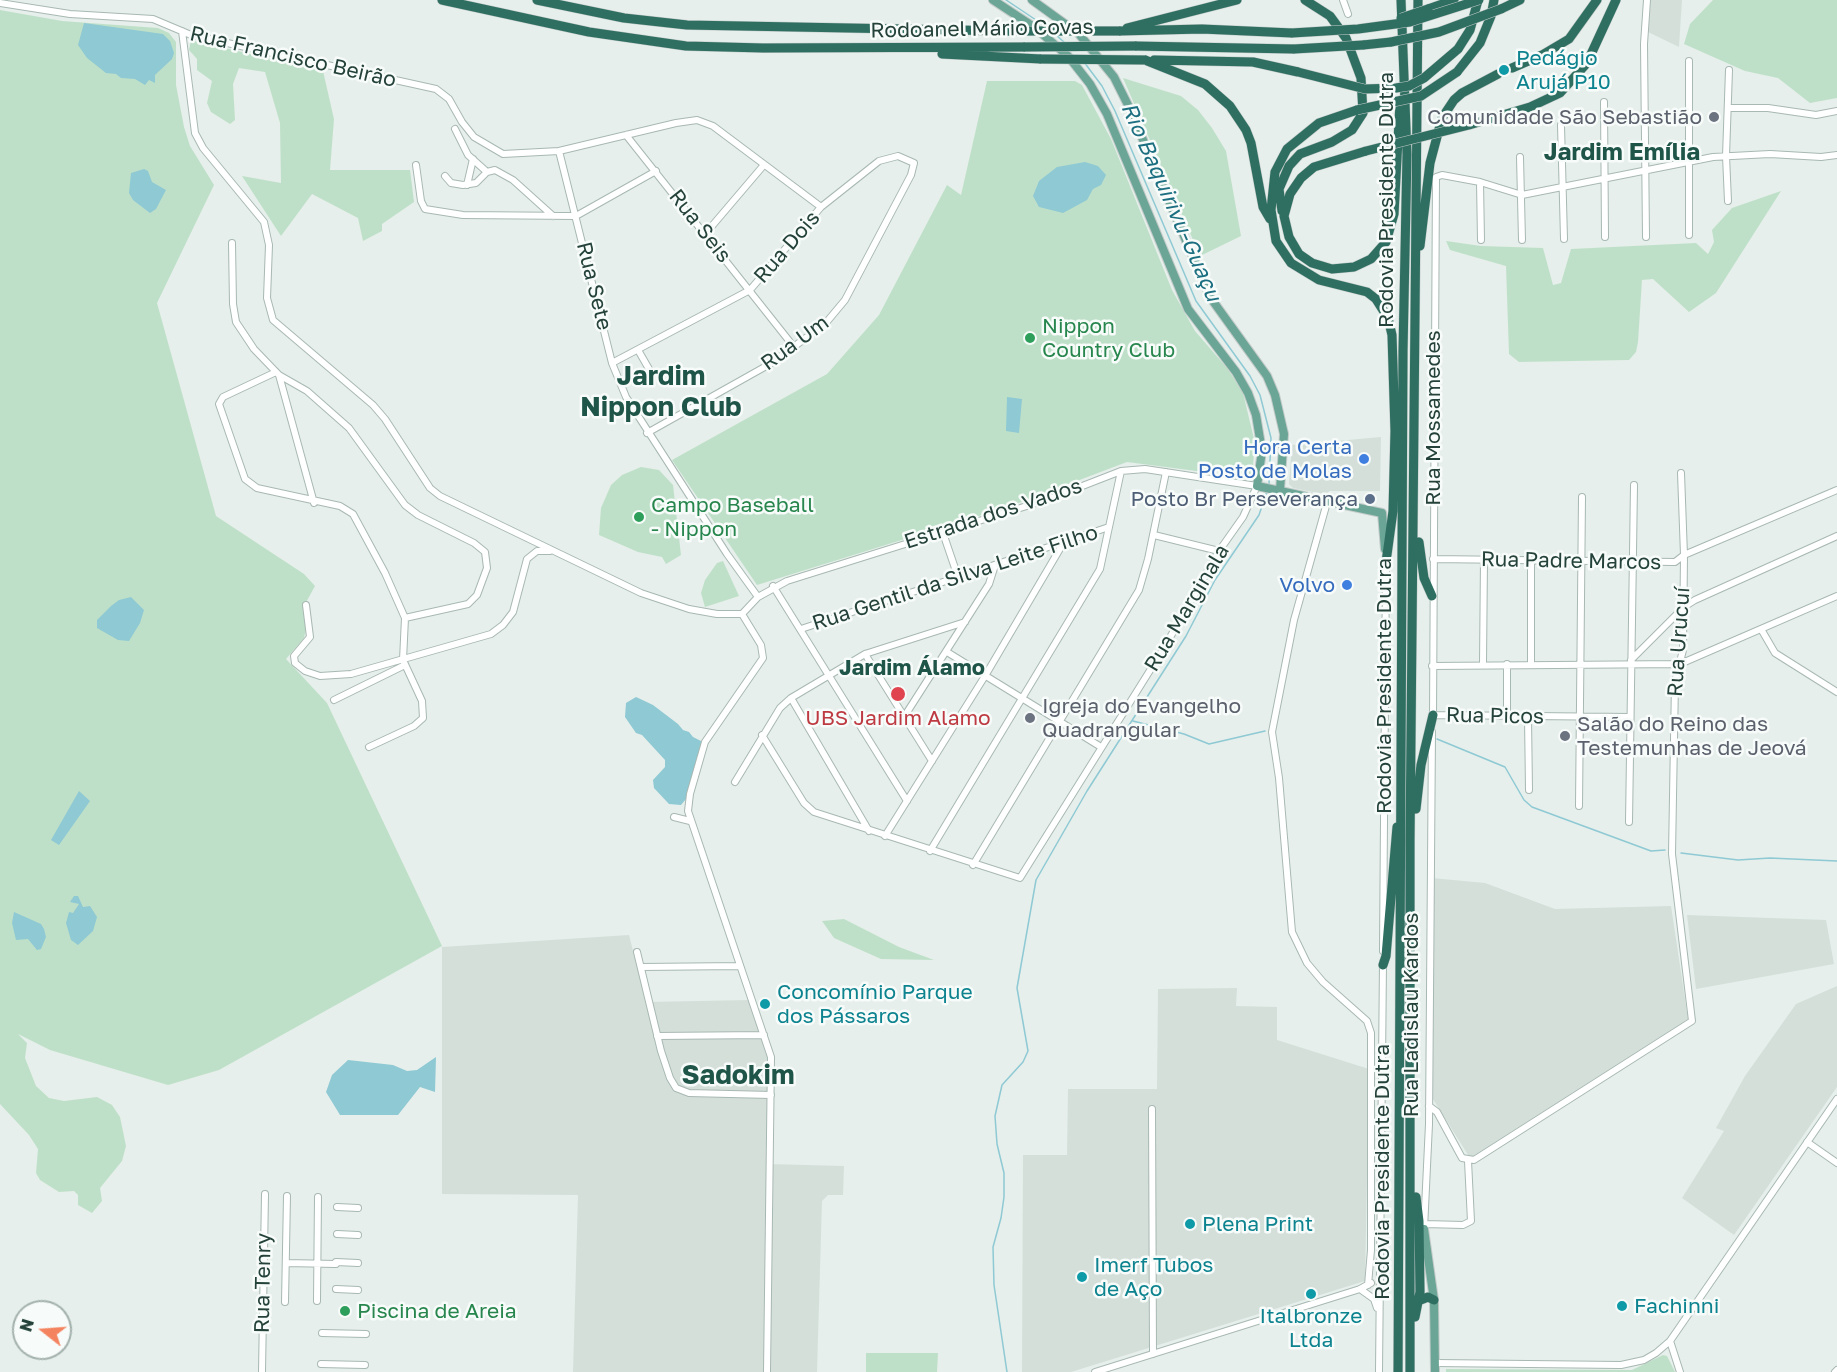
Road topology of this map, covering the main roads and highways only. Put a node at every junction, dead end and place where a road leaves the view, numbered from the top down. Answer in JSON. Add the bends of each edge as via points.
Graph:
{"nodes":[{"id":1,"x":442,"y":0,"type":"edge"},
{"id":2,"x":537,"y":0,"type":"edge"},
{"id":3,"x":993,"y":0,"type":"edge"},
{"id":4,"x":1032,"y":0,"type":"edge"},
{"id":5,"x":1237,"y":0,"type":"edge"},
{"id":6,"x":1305,"y":0,"type":"edge"},
{"id":7,"x":1401,"y":0,"type":"edge"},
{"id":8,"x":1418,"y":0,"type":"edge"},
{"id":9,"x":1454,"y":0,"type":"edge"},
{"id":10,"x":1478,"y":0,"type":"edge"},
{"id":11,"x":1494,"y":0,"type":"edge"},
{"id":12,"x":1520,"y":0,"type":"edge"},
{"id":13,"x":1597,"y":0,"type":"edge"},
{"id":14,"x":1616,"y":0,"type":"edge"},
{"id":15,"x":1388,"y":25,"type":"junction"},
{"id":16,"x":1119,"y":31,"type":"junction"},
{"id":17,"x":1404,"y":48,"type":"junction"},
{"id":18,"x":913,"y":49,"type":"junction"},
{"id":19,"x":1145,"y":60,"type":"junction"},
{"id":20,"x":1512,"y":68,"type":"dead end"},
{"id":21,"x":1498,"y":74,"type":"dead end"},
{"id":22,"x":1284,"y":216,"type":"junction"},
{"id":23,"x":1272,"y":223,"type":"junction"},
{"id":24,"x":1416,"y":266,"type":"junction"},
{"id":25,"x":1278,"y":490,"type":"junction"},
{"id":26,"x":1415,"y":495,"type":"junction"},
{"id":27,"x":1386,"y":562,"type":"joint"},
{"id":28,"x":1432,"y":596,"type":"road end"},
{"id":29,"x":1432,"y":715,"type":"road end"},
{"id":30,"x":1401,"y":804,"type":"junction"},
{"id":31,"x":1410,"y":841,"type":"junction"},
{"id":32,"x":1383,"y":965,"type":"road end"},
{"id":33,"x":1411,"y":1168,"type":"junction"},
{"id":34,"x":1418,"y":1209,"type":"junction"},
{"id":35,"x":1425,"y":1227,"type":"joint"},
{"id":36,"x":1434,"y":1300,"type":"junction"},
{"id":37,"x":1418,"y":1301,"type":"junction"},
{"id":38,"x":1410,"y":1347,"type":"junction"},
{"id":39,"x":1435,"y":1368,"type":"edge"},
{"id":40,"x":1398,"y":1372,"type":"edge"},
{"id":41,"x":1410,"y":1372,"type":"edge"}],
"edges":[{"from":1,"to":18,"type":"highway","name":"Rodoanel Mário Covas","via":[[653,42],[721,47]]},
{"from":2,"to":16,"type":"highway","name":"Rodoanel Mário Covas","bridge":true,"via":[[624,18],[698,26]]},
{"from":3,"to":25,"type":"main road","via":[[1068,56],[1090,84],[1107,114],[1185,302],[1248,393],[1262,451],[1261,486]]},
{"from":4,"to":25,"type":"main road","via":[[1079,34],[1114,77],[1209,297],[1267,376],[1284,434]]},
{"from":5,"to":16,"type":"highway"},
{"from":6,"to":22,"type":"highway","via":[[1330,16],[1346,38],[1361,78],[1363,113],[1352,130],[1300,154],[1289,166],[1279,189]]},
{"from":7,"to":17,"type":"highway","name":"Rodovia Presidente Dutra"},
{"from":8,"to":24,"type":"highway","name":"Rodovia Presidente Dutra"},
{"from":9,"to":15,"type":"highway","bridge":true},
{"from":10,"to":15,"type":"highway","name":"Rodoanel Mário Covas","bridge":true},
{"from":10,"to":19,"type":"highway","bridge":true,"via":[[1470,30],[1458,49],[1409,86],[1365,89],[1253,62]]},
{"from":11,"to":23,"type":"highway","bridge":true,"via":[[1480,43],[1457,72],[1421,96],[1330,118],[1295,141],[1281,160],[1272,185]]},
{"from":12,"to":18,"type":"highway","name":"Rodoanel Mário Covas","bridge":true,"via":[[1470,22],[1407,40],[1335,48]]},
{"from":13,"to":20,"type":"highway","via":[[1569,39]]},
{"from":14,"to":22,"type":"highway","bridge":true,"via":[[1587,63],[1560,93],[1530,107],[1307,171],[1290,194]]},
{"from":15,"to":16,"type":"highway","name":"Rodoanel Mário Covas","bridge":true,"via":[[1292,33]]},
{"from":17,"to":22,"type":"highway","via":[[1394,214],[1386,242],[1363,264],[1344,269],[1323,267],[1295,249]]},
{"from":17,"to":30,"type":"highway","name":"Rodovia Presidente Dutra","via":[[1407,154]]},
{"from":18,"to":19,"type":"highway","bridge":true,"via":[[937,54],[1041,59]]},
{"from":19,"to":23,"type":"highway","via":[[1204,84],[1230,106],[1251,143],[1263,207]]},
{"from":21,"to":24,"type":"highway","via":[[1462,93],[1442,118],[1430,163]]},
{"from":23,"to":27,"type":"highway","via":[[1283,254],[1298,270],[1319,280],[1367,292],[1383,308],[1392,335],[1395,431],[1393,511]]},
{"from":24,"to":26,"type":"highway","name":"Rodovia Presidente Dutra"},
{"from":25,"to":27,"type":"main road","via":[[1382,513]]},
{"from":26,"to":28,"type":"highway","via":[[1420,556]]},
{"from":26,"to":31,"type":"highway","name":"Rodovia Presidente Dutra"},
{"from":29,"to":31,"type":"highway"},
{"from":30,"to":32,"type":"highway"},
{"from":30,"to":40,"type":"highway","name":"Rodovia Presidente Dutra"},
{"from":31,"to":33,"type":"highway","name":"Rodovia Presidente Dutra"},
{"from":33,"to":34,"type":"highway"},
{"from":33,"to":38,"type":"highway","name":"Rodovia Presidente Dutra"},
{"from":34,"to":35,"type":"highway"},
{"from":34,"to":37,"type":"highway"},
{"from":35,"to":36,"type":"main road","via":[[1425,1283],[1432,1289]]},
{"from":36,"to":37,"type":"highway","via":[[1428,1297]]},
{"from":36,"to":39,"type":"main road"},
{"from":37,"to":38,"type":"highway"},
{"from":38,"to":41,"type":"highway","name":"Rodovia Presidente Dutra"}]}
